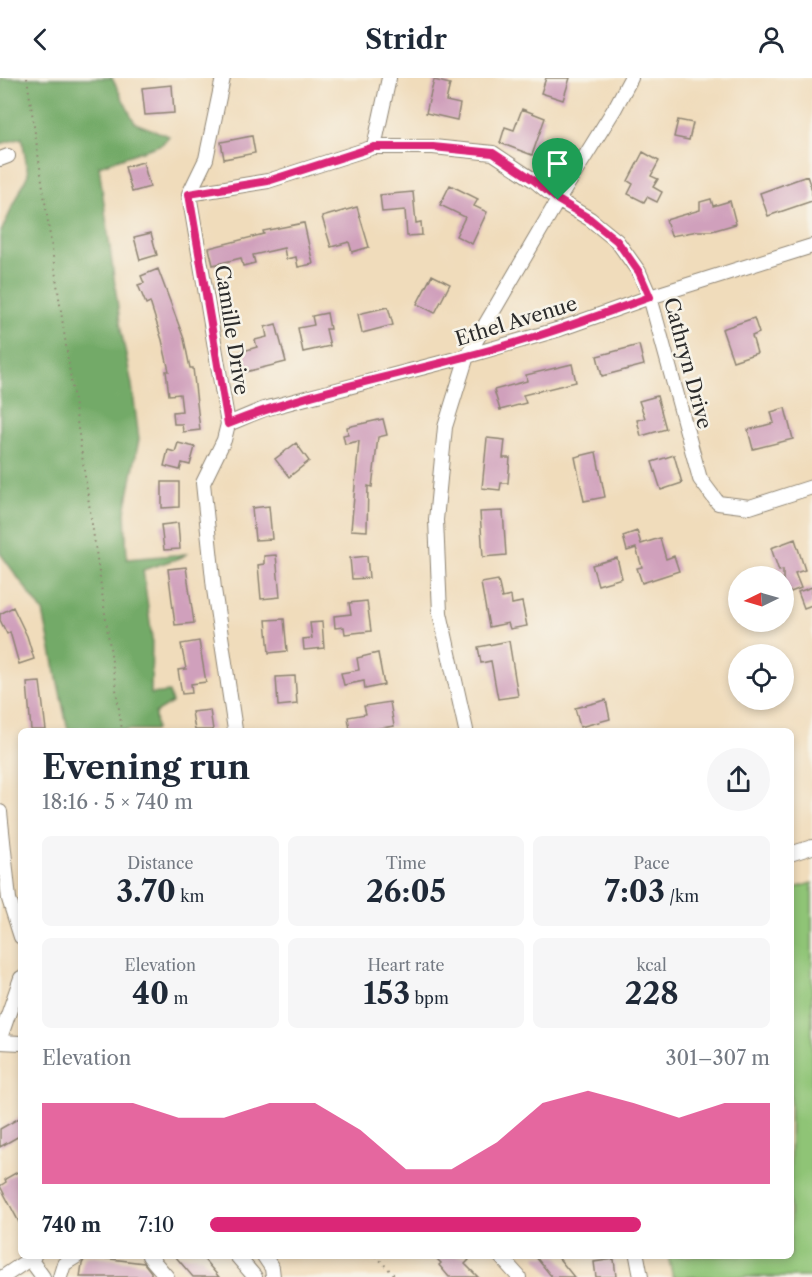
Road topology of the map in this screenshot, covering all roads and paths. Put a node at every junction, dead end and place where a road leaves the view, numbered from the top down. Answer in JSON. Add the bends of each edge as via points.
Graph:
{"nodes":[{"id":1,"x":27,"y":78,"type":"edge"},
{"id":2,"x":223,"y":78,"type":"edge"},
{"id":3,"x":389,"y":78,"type":"edge"},
{"id":4,"x":631,"y":78,"type":"edge"},
{"id":5,"x":374,"y":147,"type":"junction"},
{"id":6,"x":189,"y":194,"type":"junction"},
{"id":7,"x":558,"y":200,"type":"junction"},
{"id":8,"x":812,"y":246,"type":"edge"},
{"id":9,"x":650,"y":297,"type":"junction"},
{"id":10,"x":467,"y":356,"type":"junction"},
{"id":11,"x":228,"y":424,"type":"junction"},
{"id":12,"x":812,"y":487,"type":"edge"},
{"id":13,"x":122,"y":728,"type":"edge"},
{"id":14,"x":235,"y":728,"type":"edge"},
{"id":15,"x":466,"y":728,"type":"edge"},
{"id":16,"x":0,"y":812,"type":"edge"},
{"id":17,"x":812,"y":846,"type":"edge"},
{"id":18,"x":794,"y":853,"type":"edge"},
{"id":19,"x":4,"y":899,"type":"edge"},
{"id":20,"x":18,"y":930,"type":"edge"},
{"id":21,"x":18,"y":987,"type":"edge"},
{"id":22,"x":0,"y":1040,"type":"edge"},
{"id":23,"x":18,"y":1043,"type":"edge"},
{"id":24,"x":29,"y":1259,"type":"edge"},
{"id":25,"x":33,"y":1259,"type":"edge"},
{"id":26,"x":72,"y":1259,"type":"edge"},
{"id":27,"x":152,"y":1259,"type":"edge"},
{"id":28,"x":240,"y":1259,"type":"edge"},
{"id":29,"x":266,"y":1259,"type":"edge"},
{"id":30,"x":379,"y":1259,"type":"edge"},
{"id":31,"x":503,"y":1259,"type":"edge"},
{"id":32,"x":637,"y":1259,"type":"edge"},
{"id":33,"x":3,"y":1277,"type":"edge"},
{"id":34,"x":43,"y":1277,"type":"edge"},
{"id":35,"x":60,"y":1277,"type":"edge"},
{"id":36,"x":167,"y":1277,"type":"edge"},
{"id":37,"x":255,"y":1277,"type":"edge"},
{"id":38,"x":273,"y":1277,"type":"edge"},
{"id":39,"x":396,"y":1277,"type":"edge"},
{"id":40,"x":519,"y":1277,"type":"edge"},
{"id":41,"x":641,"y":1277,"type":"edge"}],
"edges":[{"from":1,"to":13,"type":"path"},
{"from":2,"to":6,"type":"street","via":[[206,159]]},
{"from":3,"to":5,"type":"street"},
{"from":4,"to":7,"type":"street"},
{"from":5,"to":6,"type":"street","name":"Cathryn Drive","via":[[268,181]]},
{"from":5,"to":7,"type":"street","name":"Cathryn Drive","via":[[493,153]]},
{"from":6,"to":11,"type":"street","name":"Camille Drive"},
{"from":7,"to":9,"type":"street","name":"Cathryn Drive","via":[[617,241],[639,272]]},
{"from":7,"to":10,"type":"street"},
{"from":8,"to":9,"type":"street","name":"Ethel Avenue"},
{"from":9,"to":10,"type":"street","name":"Ethel Avenue"},
{"from":9,"to":12,"type":"street","name":"Cathryn Drive","via":[[700,478],[718,502],[750,507]]},
{"from":10,"to":11,"type":"street","name":"Ethel Avenue","via":[[264,409]]},
{"from":10,"to":15,"type":"street","via":[[445,427],[436,520],[440,613]]},
{"from":11,"to":14,"type":"street","name":"Camille Drive","via":[[203,483]]},
{"from":16,"to":19,"type":"street"},
{"from":17,"to":18,"type":"street"},
{"from":19,"to":20,"type":"street"},
{"from":21,"to":22,"type":"street"},
{"from":22,"to":23,"type":"street"},
{"from":24,"to":33,"type":"street"},
{"from":25,"to":34,"type":"street"},
{"from":26,"to":35,"type":"street","via":[[64,1264]]},
{"from":27,"to":36,"type":"street"},
{"from":28,"to":37,"type":"street"},
{"from":29,"to":38,"type":"street"},
{"from":30,"to":39,"type":"path"},
{"from":31,"to":40,"type":"street"},
{"from":32,"to":41,"type":"street"}]}
